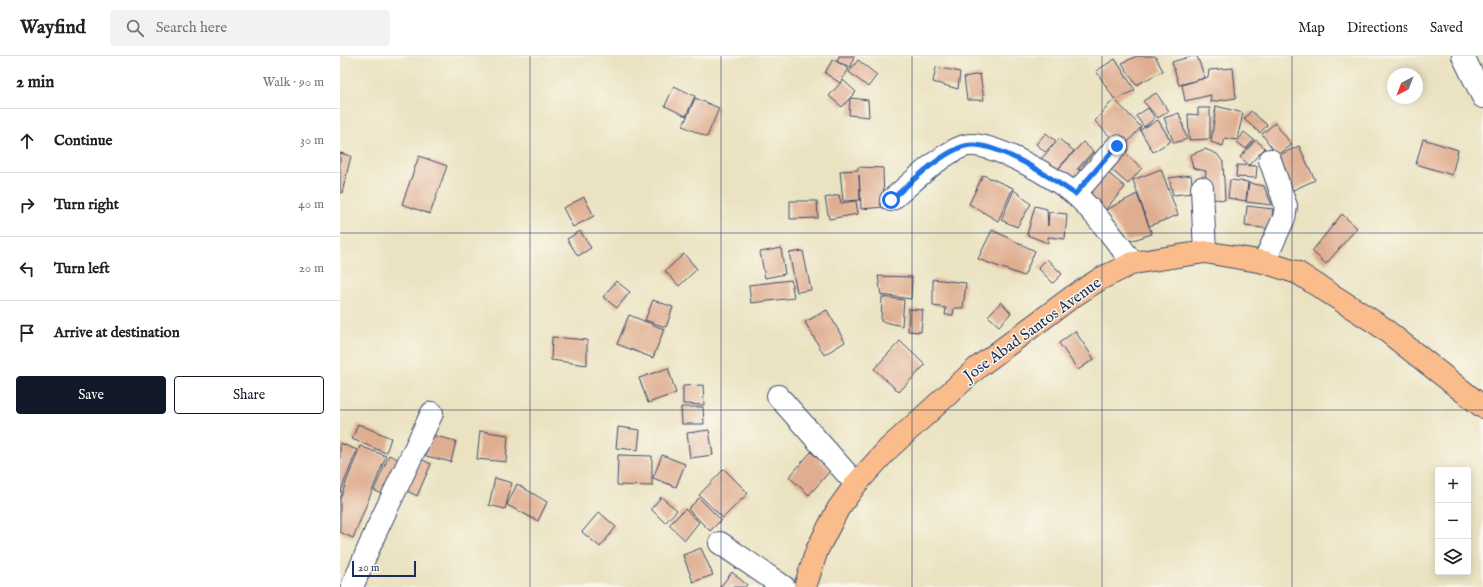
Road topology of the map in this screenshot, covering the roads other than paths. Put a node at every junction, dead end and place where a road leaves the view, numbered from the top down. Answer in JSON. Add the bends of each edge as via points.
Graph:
{"nodes":[{"id":1,"x":1463,"y":56,"type":"edge"},
{"id":2,"x":1483,"y":97,"type":"edge"},
{"id":3,"x":1117,"y":146,"type":"dead end"},
{"id":4,"x":1270,"y":160,"type":"dead end"},
{"id":5,"x":1202,"y":188,"type":"dead end"},
{"id":6,"x":1075,"y":194,"type":"junction"},
{"id":7,"x":891,"y":200,"type":"dead end"},
{"id":8,"x":1205,"y":252,"type":"junction"},
{"id":9,"x":1133,"y":262,"type":"junction"},
{"id":10,"x":1264,"y":262,"type":"junction"},
{"id":11,"x":778,"y":396,"type":"dead end"},
{"id":12,"x":1483,"y":407,"type":"edge"},
{"id":13,"x":432,"y":413,"type":"dead end"},
{"id":14,"x":856,"y":484,"type":"junction"},
{"id":15,"x":720,"y":543,"type":"dead end"},
{"id":16,"x":352,"y":587,"type":"edge"},
{"id":17,"x":784,"y":587,"type":"edge"},
{"id":18,"x":805,"y":587,"type":"edge"}],
"edges":[{"from":1,"to":2,"type":"street"},
{"from":3,"to":6,"type":"street"},
{"from":4,"to":10,"type":"street","via":[[1286,206],[1284,218]]},
{"from":5,"to":8,"type":"street"},
{"from":6,"to":7,"type":"street","via":[[1047,175],[1004,153],[982,146],[965,146],[948,154]]},
{"from":6,"to":9,"type":"street"},
{"from":8,"to":9,"type":"highway","name":"Jose Abad Santos Avenue"},
{"from":8,"to":10,"type":"highway","name":"Jose Abad Santos Avenue"},
{"from":9,"to":14,"type":"highway","name":"Jose Abad Santos Avenue","via":[[1100,279],[977,368],[888,449]]},
{"from":10,"to":12,"type":"highway","name":"Jose Abad Santos Avenue","via":[[1298,273],[1345,302],[1379,325]]},
{"from":11,"to":14,"type":"street"},
{"from":13,"to":16,"type":"street"},
{"from":14,"to":18,"type":"highway","name":"Jose Abad Santos Avenue","via":[[838,509],[817,550]]},
{"from":15,"to":17,"type":"street"}]}
